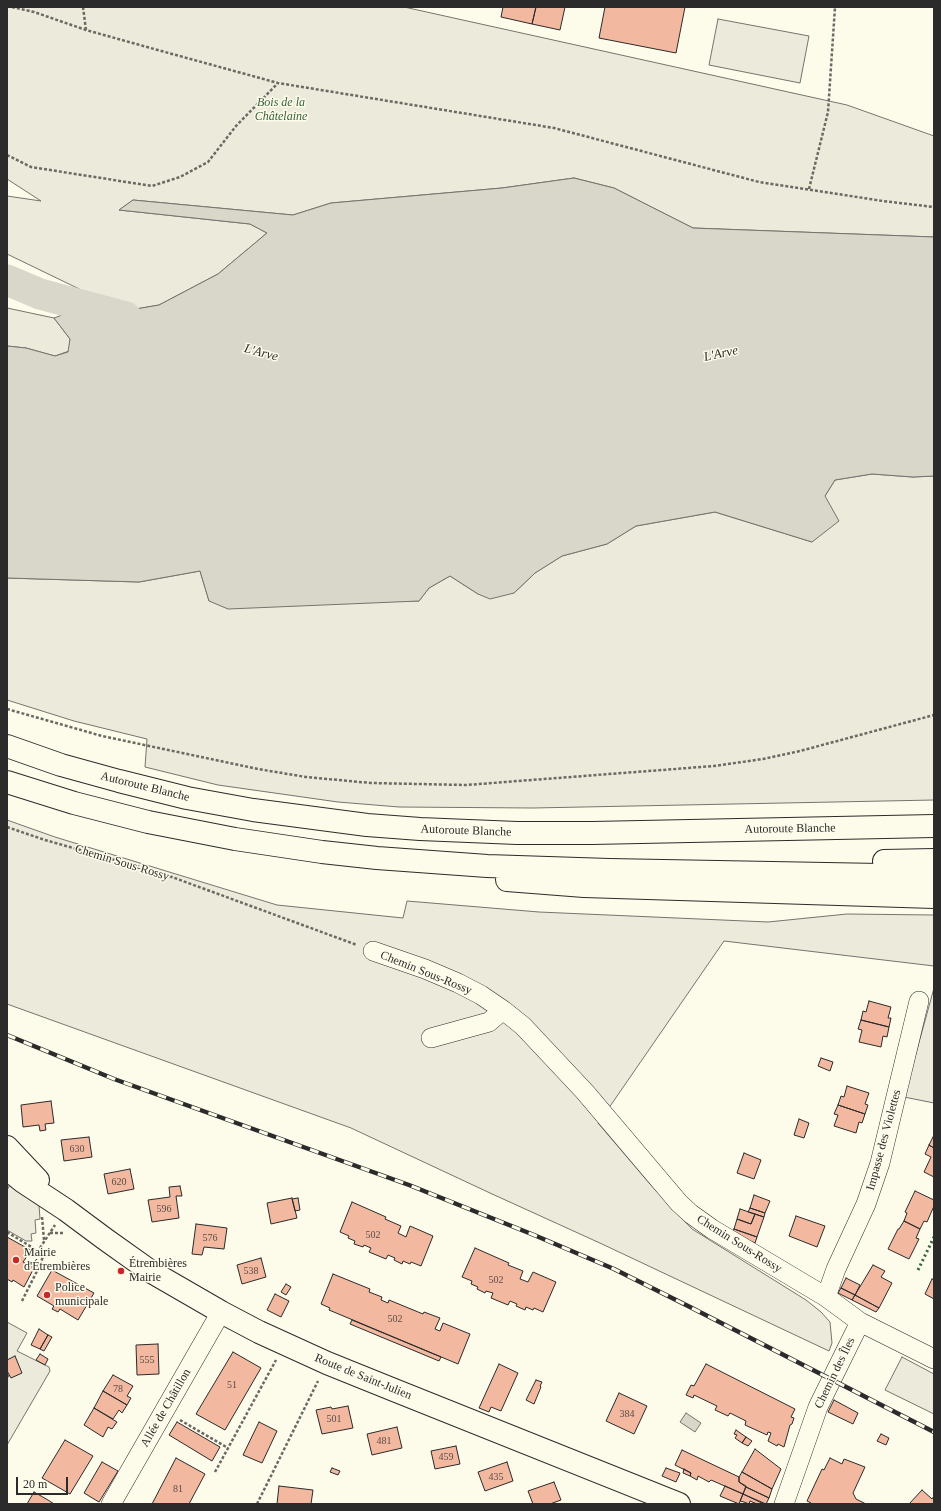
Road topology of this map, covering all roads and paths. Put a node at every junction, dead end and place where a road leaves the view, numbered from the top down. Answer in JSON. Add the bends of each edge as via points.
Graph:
{"nodes":[{"id":1,"x":12,"y":7,"type":"edge"},
{"id":2,"x":83,"y":7,"type":"edge"},
{"id":3,"x":835,"y":7,"type":"edge"},
{"id":4,"x":86,"y":30,"type":"junction"},
{"id":5,"x":278,"y":83,"type":"junction"},
{"id":6,"x":7,"y":155,"type":"edge"},
{"id":7,"x":809,"y":189,"type":"junction"},
{"id":8,"x":934,"y":207,"type":"edge"},
{"id":9,"x":7,"y":709,"type":"edge"},
{"id":10,"x":934,"y":715,"type":"edge"},
{"id":11,"x":7,"y":746,"type":"edge"},
{"id":12,"x":7,"y":782,"type":"edge"},
{"id":13,"x":934,"y":826,"type":"edge"},
{"id":14,"x":7,"y":827,"type":"edge"},
{"id":15,"x":322,"y":852,"type":"junction"},
{"id":16,"x":934,"y":860,"type":"edge"},
{"id":17,"x":609,"y":870,"type":"junction"},
{"id":18,"x":934,"y":876,"type":"edge"},
{"id":19,"x":934,"y":898,"type":"edge"},
{"id":20,"x":373,"y":951,"type":"joint"},
{"id":21,"x":919,"y":1001,"type":"dead end"},
{"id":22,"x":503,"y":1010,"type":"junction"},
{"id":23,"x":431,"y":1038,"type":"dead end"},
{"id":24,"x":11,"y":1166,"type":"edge"},
{"id":25,"x":42,"y":1214,"type":"dead end"},
{"id":26,"x":62,"y":1215,"type":"junction"},
{"id":27,"x":7,"y":1232,"type":"edge"},
{"id":28,"x":44,"y":1241,"type":"junction"},
{"id":29,"x":38,"y":1251,"type":"junction"},
{"id":30,"x":826,"y":1297,"type":"junction"},
{"id":31,"x":22,"y":1301,"type":"dead end"},
{"id":32,"x":221,"y":1312,"type":"junction"},
{"id":33,"x":860,"y":1322,"type":"junction"},
{"id":34,"x":285,"y":1344,"type":"junction"},
{"id":35,"x":934,"y":1359,"type":"edge"},
{"id":36,"x":321,"y":1375,"type":"dead end"},
{"id":37,"x":164,"y":1411,"type":"junction"},
{"id":38,"x":228,"y":1448,"type":"junction"},
{"id":39,"x":215,"y":1472,"type":"dead end"},
{"id":40,"x":667,"y":1502,"type":"edge"},
{"id":41,"x":111,"y":1504,"type":"edge"},
{"id":42,"x":257,"y":1504,"type":"edge"},
{"id":43,"x":784,"y":1504,"type":"edge"}],
"edges":[{"from":1,"to":4,"type":"path"},
{"from":2,"to":4,"type":"path"},
{"from":3,"to":7,"type":"path","via":[[828,112]]},
{"from":4,"to":5,"type":"path"},
{"from":5,"to":6,"type":"path","via":[[236,126],[208,162],[180,177],[152,186],[32,167]]},
{"from":5,"to":7,"type":"path","via":[[554,128],[759,182]]},
{"from":7,"to":8,"type":"path"},
{"from":9,"to":10,"type":"path","via":[[102,736],[306,778],[371,783],[466,785],[714,766],[763,759]]},
{"from":11,"to":13,"type":"main road","name":"Autoroute Blanche","via":[[61,765],[188,798],[253,810],[367,825],[569,833]]},
{"from":12,"to":15,"type":"main road","via":[[148,822]]},
{"from":14,"to":20,"type":"path","name":"Chemin Sous-Rossy","via":[[161,873]]},
{"from":15,"to":17,"type":"main road","via":[[421,862]]},
{"from":15,"to":19,"type":"main road","via":[[515,881],[584,886]]},
{"from":16,"to":17,"type":"main road"},
{"from":17,"to":18,"type":"main road"},
{"from":20,"to":22,"type":"street","name":"Chemin Sous-Rossy","via":[[458,983]]},
{"from":21,"to":30,"type":"street","name":"Impasse des Violettes","via":[[880,1163],[866,1204]]},
{"from":22,"to":23,"type":"street","via":[[489,1022]]},
{"from":22,"to":30,"type":"street","name":"Chemin Sous-Rossy","via":[[523,1026],[575,1082],[691,1214]]},
{"from":24,"to":26,"type":"main road","name":"Route de Saint-Julien"},
{"from":25,"to":28,"type":"path"},
{"from":26,"to":28,"type":"path"},
{"from":26,"to":32,"type":"main road","name":"Route de Saint-Julien"},
{"from":27,"to":29,"type":"path"},
{"from":28,"to":29,"type":"path"},
{"from":29,"to":31,"type":"path","via":[[44,1254]]},
{"from":30,"to":33,"type":"street","name":"Chemin Sous-Rossy"},
{"from":32,"to":34,"type":"main road","name":"Route de Saint-Julien"},
{"from":32,"to":37,"type":"street","name":"Allée de Châtillon"},
{"from":33,"to":35,"type":"street"},
{"from":33,"to":43,"type":"street","name":"Chemin des Îles","via":[[818,1407]]},
{"from":34,"to":38,"type":"path"},
{"from":34,"to":40,"type":"main road","name":"Route de Saint-Julien"},
{"from":36,"to":42,"type":"path"},
{"from":37,"to":38,"type":"path"},
{"from":37,"to":41,"type":"street","name":"Allée de Châtillon"},
{"from":38,"to":39,"type":"path"}]}
